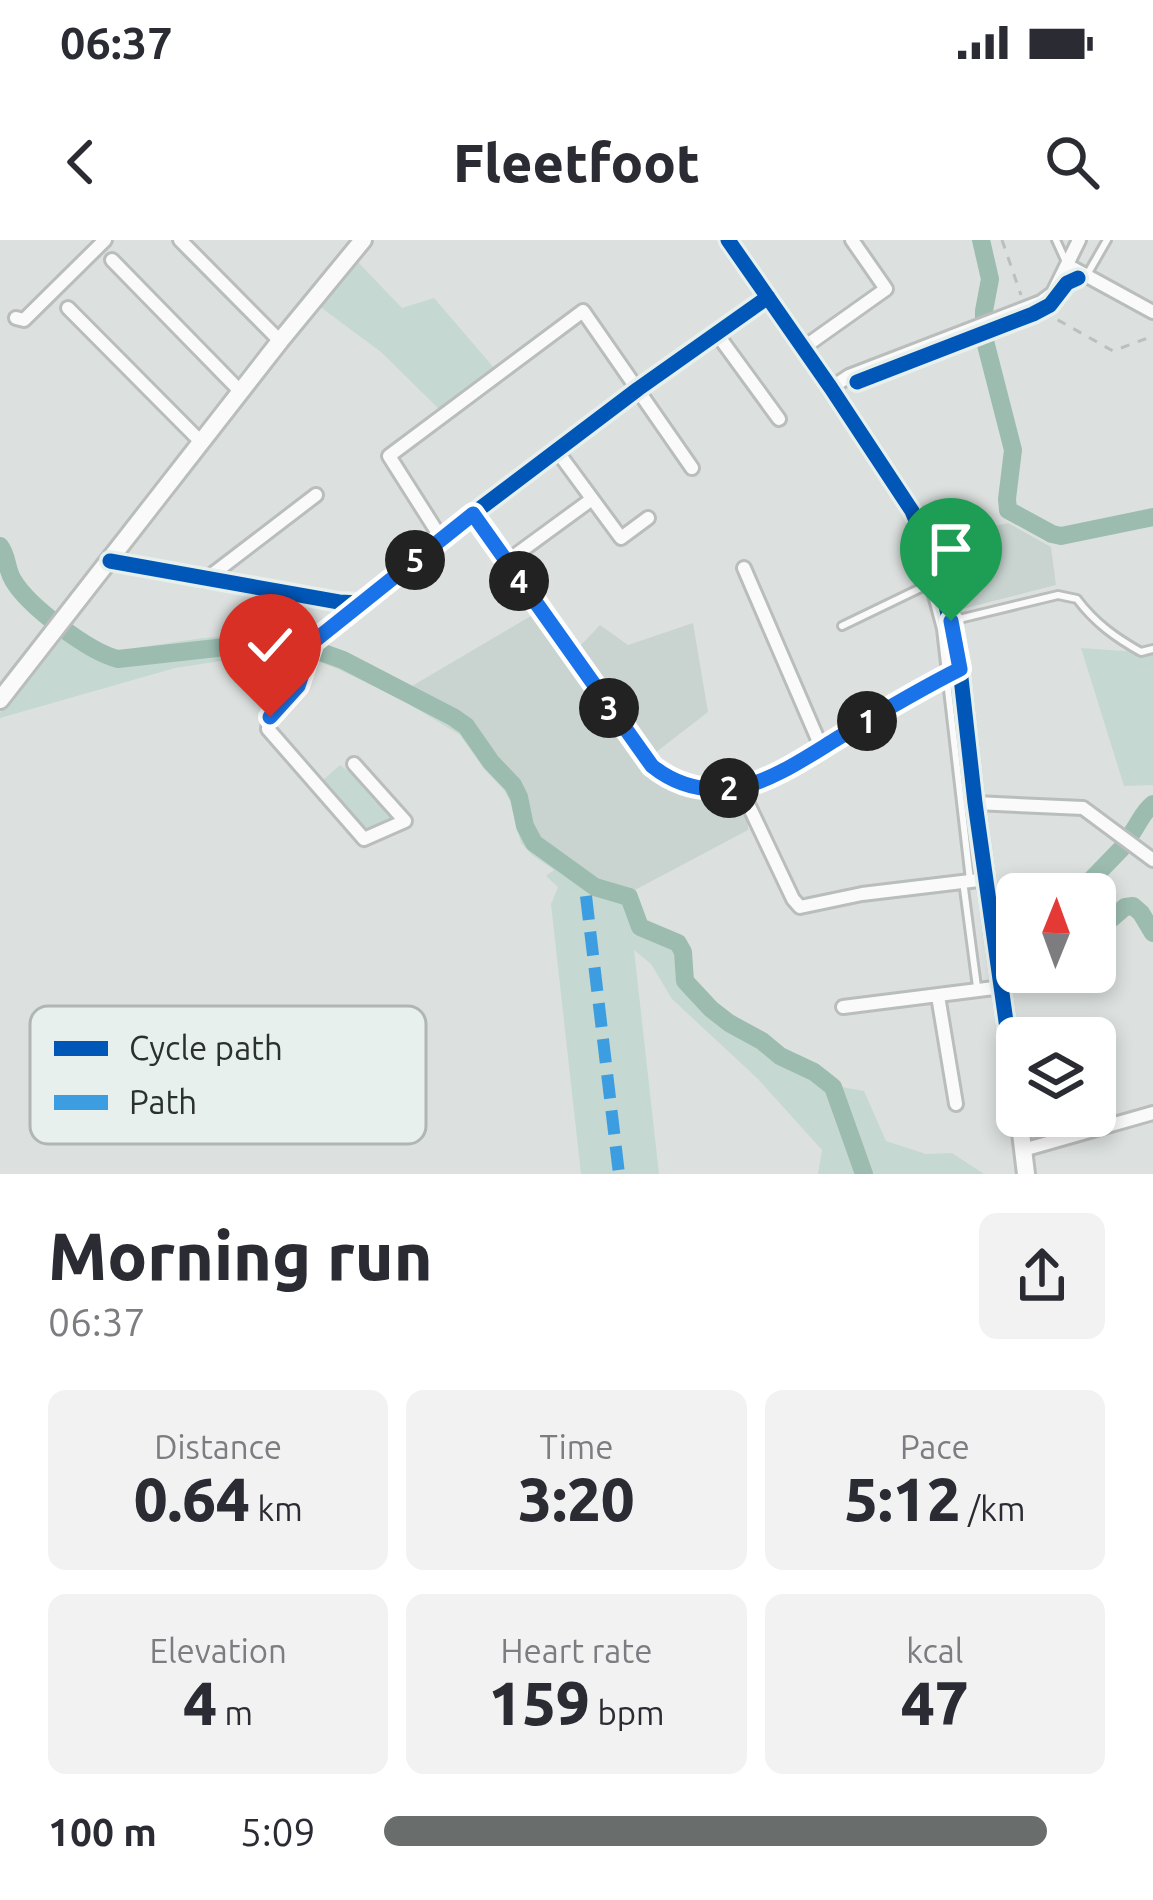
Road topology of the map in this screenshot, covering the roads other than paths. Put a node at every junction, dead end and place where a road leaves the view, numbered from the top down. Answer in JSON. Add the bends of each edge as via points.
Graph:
{"nodes":[{"id":1,"x":105,"y":240,"type":"edge"},
{"id":2,"x":180,"y":240,"type":"edge"},
{"id":3,"x":363,"y":240,"type":"edge"},
{"id":4,"x":728,"y":240,"type":"edge"},
{"id":5,"x":852,"y":240,"type":"edge"},
{"id":6,"x":1056,"y":240,"type":"edge"},
{"id":7,"x":1079,"y":240,"type":"edge"},
{"id":8,"x":1107,"y":240,"type":"edge"},
{"id":9,"x":112,"y":260,"type":"dead end"},
{"id":10,"x":1067,"y":265,"type":"junction"},
{"id":11,"x":1087,"y":276,"type":"junction"},
{"id":12,"x":768,"y":297,"type":"junction"},
{"id":13,"x":68,"y":308,"type":"dead end"},
{"id":14,"x":1153,"y":312,"type":"edge"},
{"id":15,"x":16,"y":318,"type":"dead end"},
{"id":16,"x":717,"y":334,"type":"junction"},
{"id":17,"x":280,"y":341,"type":"junction"},
{"id":18,"x":803,"y":348,"type":"junction"},
{"id":19,"x":831,"y":388,"type":"junction"},
{"id":20,"x":638,"y":389,"type":"junction"},
{"id":21,"x":241,"y":392,"type":"junction"},
{"id":22,"x":779,"y":419,"type":"dead end"},
{"id":23,"x":202,"y":443,"type":"junction"},
{"id":24,"x":556,"y":451,"type":"junction"},
{"id":25,"x":692,"y":468,"type":"dead end"},
{"id":26,"x":316,"y":495,"type":"dead end"},
{"id":27,"x":592,"y":499,"type":"junction"},
{"id":28,"x":473,"y":514,"type":"junction"},
{"id":29,"x":648,"y":518,"type":"dead end"},
{"id":30,"x":441,"y":538,"type":"junction"},
{"id":31,"x":110,"y":561,"type":"junction"},
{"id":32,"x":506,"y":562,"type":"junction"},
{"id":33,"x":744,"y":568,"type":"dead end"},
{"id":34,"x":205,"y":580,"type":"junction"},
{"id":35,"x":361,"y":603,"type":"junction"},
{"id":36,"x":951,"y":621,"type":"junction"},
{"id":37,"x":842,"y":626,"type":"dead end"},
{"id":38,"x":1153,"y":649,"type":"edge"},
{"id":39,"x":953,"y":672,"type":"junction"},
{"id":40,"x":0,"y":700,"type":"edge"},
{"id":41,"x":822,"y":748,"type":"junction"},
{"id":42,"x":354,"y":764,"type":"dead end"},
{"id":43,"x":740,"y":787,"type":"junction"},
{"id":44,"x":975,"y":802,"type":"junction"},
{"id":45,"x":1153,"y":860,"type":"edge"},
{"id":46,"x":973,"y":880,"type":"junction"},
{"id":47,"x":996,"y":965,"type":"edge"},
{"id":48,"x":996,"y":988,"type":"edge"},
{"id":49,"x":978,"y":991,"type":"junction"},
{"id":50,"x":938,"y":996,"type":"junction"},
{"id":51,"x":844,"y":1007,"type":"dead end"},
{"id":52,"x":956,"y":1104,"type":"dead end"},
{"id":53,"x":1153,"y":1113,"type":"edge"},
{"id":54,"x":1021,"y":1137,"type":"edge"},
{"id":55,"x":1023,"y":1150,"type":"junction"},
{"id":56,"x":1026,"y":1174,"type":"edge"}],
"edges":[{"from":1,"to":15,"type":"street","via":[[24,320]]},
{"from":2,"to":17,"type":"street"},
{"from":3,"to":17,"type":"street"},
{"from":4,"to":12,"type":"street"},
{"from":5,"to":18,"type":"street","via":[[886,289]]},
{"from":6,"to":10,"type":"lane"},
{"from":7,"to":10,"type":"street"},
{"from":8,"to":11,"type":"lane"},
{"from":9,"to":21,"type":"street"},
{"from":10,"to":11,"type":"street"},
{"from":10,"to":19,"type":"street","via":[[1039,309]]},
{"from":11,"to":14,"type":"street"},
{"from":12,"to":16,"type":"street"},
{"from":12,"to":18,"type":"street"},
{"from":13,"to":23,"type":"street"},
{"from":16,"to":20,"type":"street"},
{"from":16,"to":22,"type":"street"},
{"from":17,"to":21,"type":"street"},
{"from":18,"to":19,"type":"street"},
{"from":19,"to":36,"type":"street","via":[[912,512]]},
{"from":20,"to":24,"type":"street"},
{"from":20,"to":25,"type":"street"},
{"from":20,"to":30,"type":"street","via":[[583,311],[389,456]]},
{"from":21,"to":23,"type":"street"},
{"from":23,"to":31,"type":"street"},
{"from":24,"to":27,"type":"street"},
{"from":24,"to":28,"type":"street"},
{"from":26,"to":34,"type":"street"},
{"from":27,"to":29,"type":"street","via":[[621,538]]},
{"from":27,"to":32,"type":"street"},
{"from":28,"to":30,"type":"street"},
{"from":28,"to":32,"type":"street"},
{"from":30,"to":35,"type":"street"},
{"from":31,"to":34,"type":"street"},
{"from":31,"to":40,"type":"street"},
{"from":32,"to":43,"type":"street","via":[[652,766],[698,788]]},
{"from":33,"to":41,"type":"street"},
{"from":34,"to":35,"type":"street"},
{"from":35,"to":42,"type":"street","via":[[313,642],[298,686],[268,729],[364,839],[405,821]]},
{"from":36,"to":38,"type":"lane","via":[[1058,595],[1077,599],[1141,652]]},
{"from":36,"to":39,"type":"street"},
{"from":37,"to":39,"type":"lane","via":[[929,584]]},
{"from":39,"to":41,"type":"street"},
{"from":39,"to":44,"type":"street"},
{"from":39,"to":46,"type":"lane"},
{"from":41,"to":43,"type":"street"},
{"from":43,"to":46,"type":"street","via":[[800,907]]},
{"from":44,"to":45,"type":"street","via":[[1083,808]]},
{"from":44,"to":46,"type":"street"},
{"from":46,"to":47,"type":"street"},
{"from":46,"to":49,"type":"lane"},
{"from":48,"to":49,"type":"street"},
{"from":49,"to":50,"type":"street"},
{"from":50,"to":51,"type":"street"},
{"from":50,"to":52,"type":"street"},
{"from":53,"to":55,"type":"street"},
{"from":54,"to":55,"type":"street"},
{"from":55,"to":56,"type":"street"}]}
